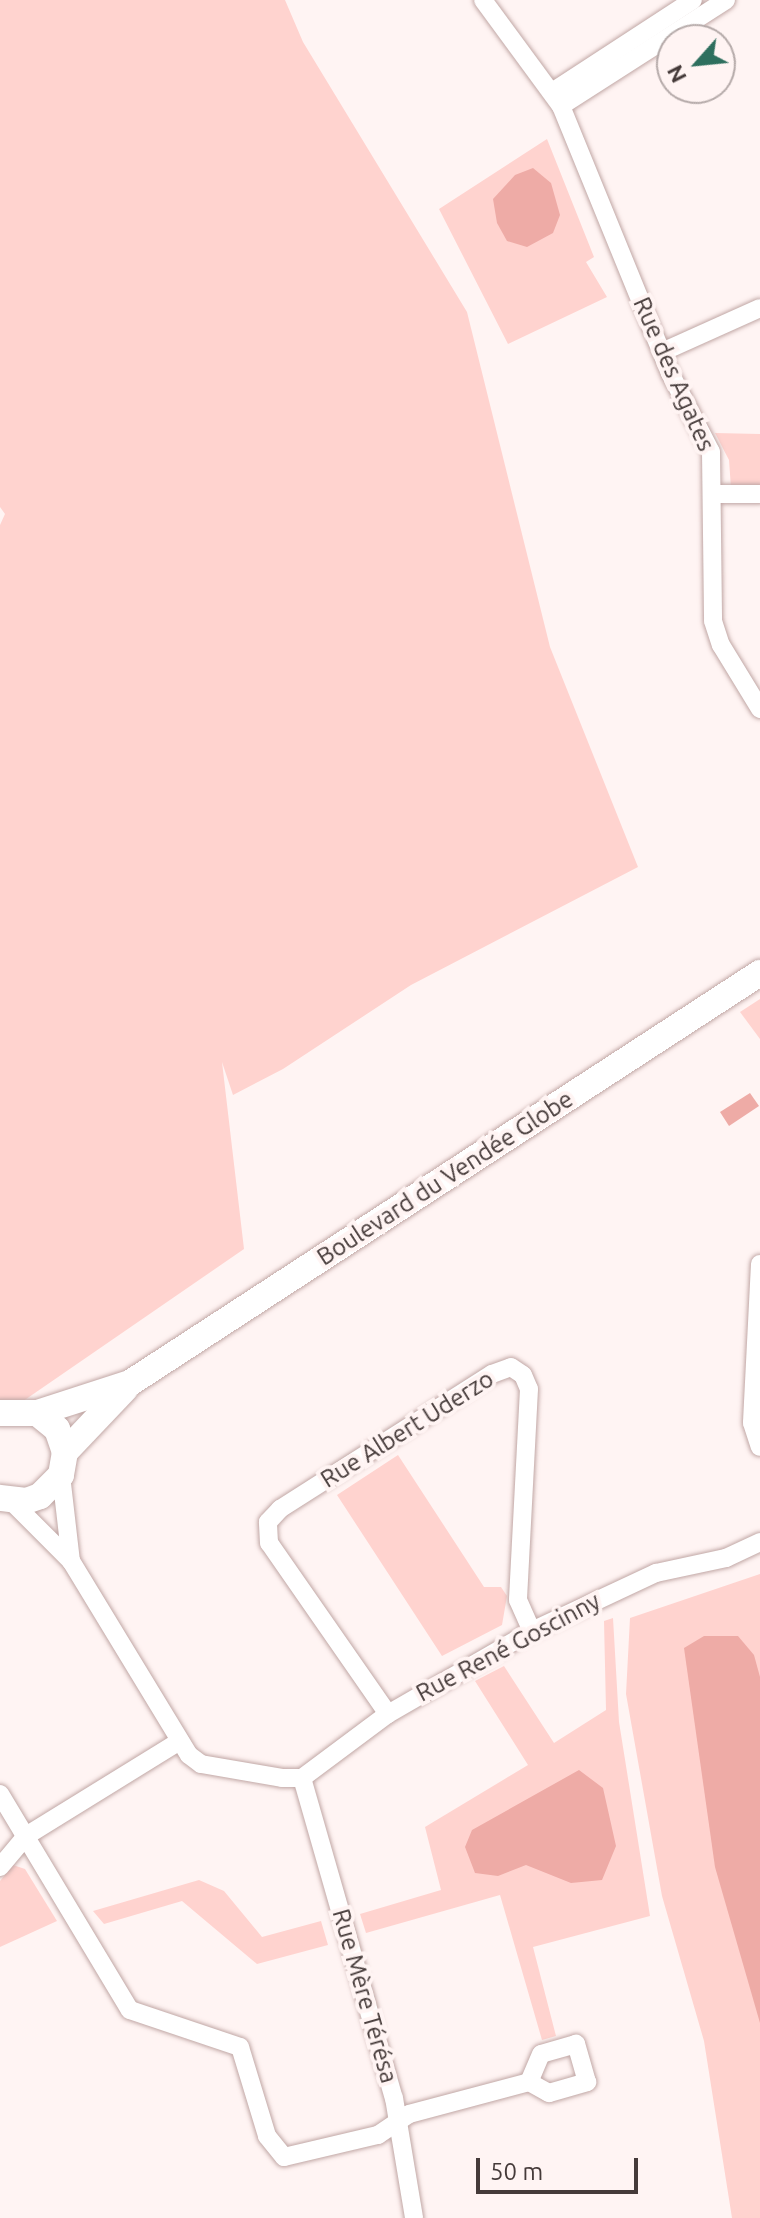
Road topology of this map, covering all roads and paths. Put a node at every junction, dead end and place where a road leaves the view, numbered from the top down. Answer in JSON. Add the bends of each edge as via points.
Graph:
{"nodes":[{"id":1,"x":483,"y":0,"type":"edge"},
{"id":2,"x":693,"y":0,"type":"edge"},
{"id":3,"x":726,"y":0,"type":"edge"},
{"id":4,"x":556,"y":99,"type":"junction"},
{"id":5,"x":760,"y":308,"type":"edge"},
{"id":6,"x":662,"y":352,"type":"junction"},
{"id":7,"x":715,"y":494,"type":"junction"},
{"id":8,"x":760,"y":494,"type":"edge"},
{"id":9,"x":760,"y":709,"type":"edge"},
{"id":10,"x":760,"y":973,"type":"edge"},
{"id":11,"x":760,"y":1264,"type":"edge"},
{"id":12,"x":130,"y":1383,"type":"junction"},
{"id":13,"x":4,"y":1408,"type":"edge"},
{"id":14,"x":37,"y":1413,"type":"junction"},
{"id":15,"x":760,"y":1447,"type":"edge"},
{"id":16,"x":63,"y":1464,"type":"junction"},
{"id":17,"x":6,"y":1500,"type":"edge"},
{"id":18,"x":760,"y":1542,"type":"edge"},
{"id":19,"x":71,"y":1561,"type":"junction"},
{"id":20,"x":532,"y":1631,"type":"junction"},
{"id":21,"x":388,"y":1714,"type":"junction"},
{"id":22,"x":180,"y":1741,"type":"junction"},
{"id":23,"x":302,"y":1778,"type":"junction"},
{"id":24,"x":0,"y":1794,"type":"edge"},
{"id":25,"x":26,"y":1836,"type":"junction"},
{"id":26,"x":0,"y":1867,"type":"edge"},
{"id":27,"x":529,"y":2082,"type":"dead end"},
{"id":28,"x":398,"y":2124,"type":"junction"},
{"id":29,"x":414,"y":2218,"type":"edge"}],
"edges":[{"from":1,"to":4,"type":"street","name":"Rue des Agates"},
{"from":2,"to":4,"type":"street"},
{"from":3,"to":4,"type":"street"},
{"from":4,"to":6,"type":"street","name":"Rue des Agates"},
{"from":5,"to":6,"type":"street"},
{"from":6,"to":7,"type":"street","name":"Rue des Agates","via":[[711,452]]},
{"from":7,"to":8,"type":"street"},
{"from":7,"to":9,"type":"street","name":"Rue des Agates","via":[[713,621],[721,645]]},
{"from":10,"to":12,"type":"main road","name":"Boulevard du Vendée Globe"},
{"from":11,"to":15,"type":"street","via":[[752,1423]]},
{"from":12,"to":14,"type":"main road","name":"Boulevard du Vendée Globe"},
{"from":12,"to":16,"type":"main road","name":"Boulevard du Vendée Globe"},
{"from":13,"to":14,"type":"main road"},
{"from":14,"to":16,"type":"main road","via":[[57,1429]]},
{"from":16,"to":17,"type":"main road","name":"Boulevard du Vendée Globe","via":[[40,1496]]},
{"from":16,"to":19,"type":"street"},
{"from":17,"to":19,"type":"street"},
{"from":18,"to":20,"type":"street","name":"Rue René Goscinny","via":[[621,1588]]},
{"from":19,"to":22,"type":"street"},
{"from":20,"to":21,"type":"street","name":"Rue René Goscinny"},
{"from":20,"to":21,"type":"street","name":"Rue Albert Uderzo","via":[[518,1600],[529,1389],[523,1375],[511,1367],[465,1390],[280,1509],[268,1522],[269,1543]]},
{"from":21,"to":23,"type":"street","name":"Rue René Goscinny"},
{"from":22,"to":23,"type":"street","via":[[201,1764]]},
{"from":22,"to":25,"type":"street"},
{"from":23,"to":28,"type":"street","name":"Rue Mère Térésa"},
{"from":24,"to":25,"type":"street"},
{"from":25,"to":26,"type":"street"},
{"from":25,"to":28,"type":"street","via":[[130,2010],[240,2047],[273,2150],[296,2156]]},
{"from":27,"to":28,"type":"street","via":[[409,2114]]},
{"from":28,"to":29,"type":"street","name":"Rue Mère Térésa"}]}
